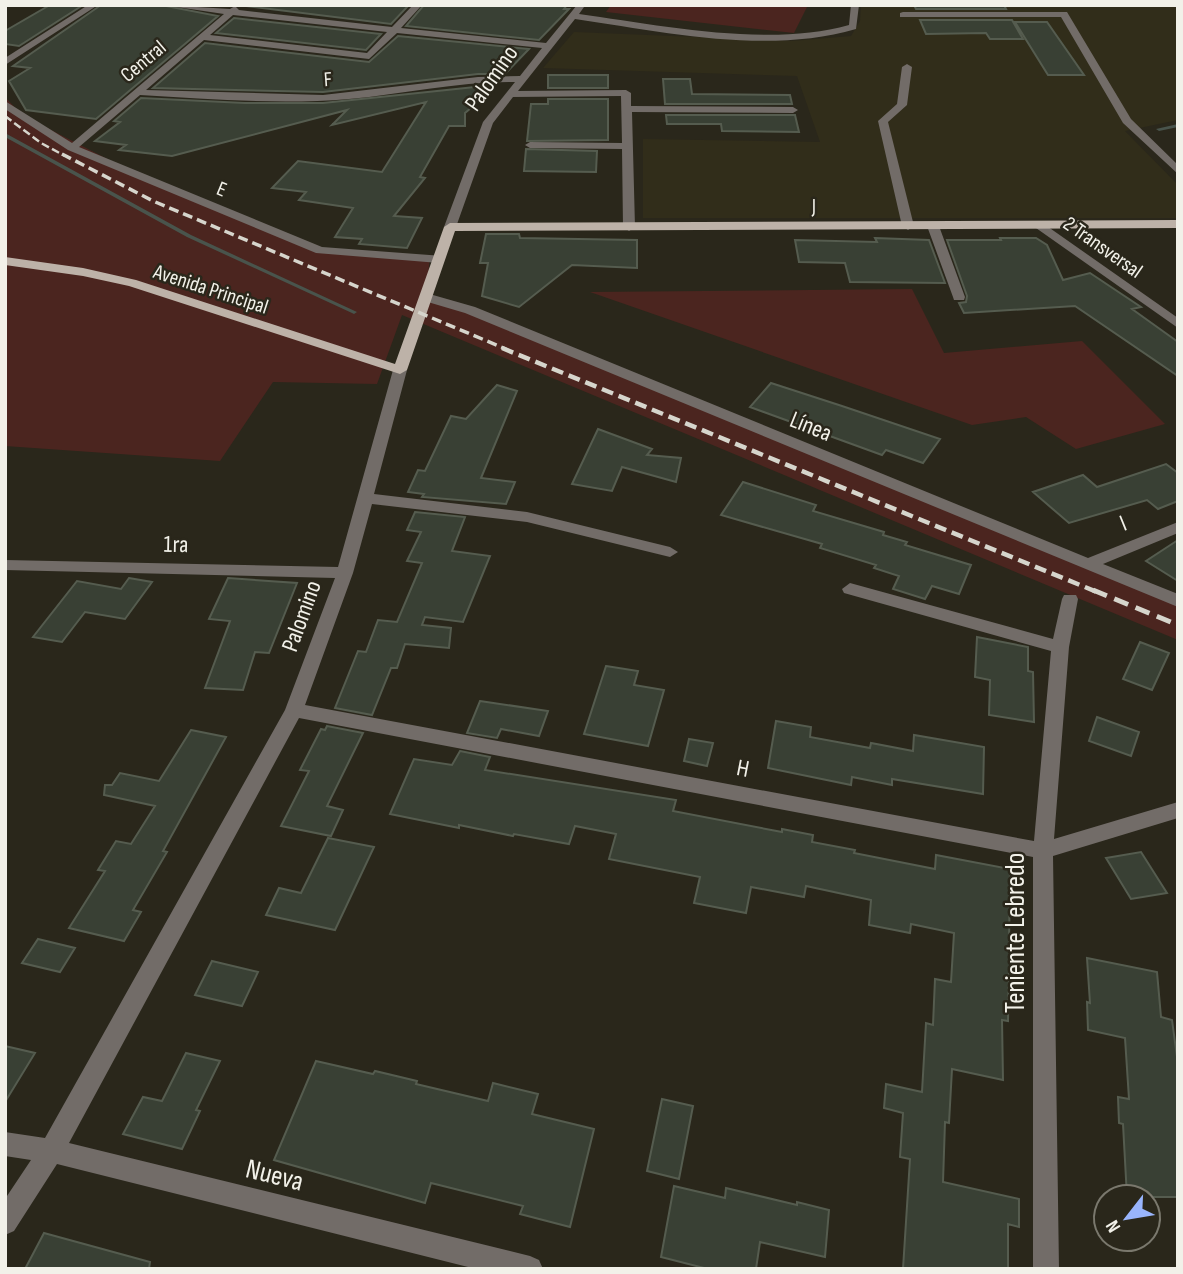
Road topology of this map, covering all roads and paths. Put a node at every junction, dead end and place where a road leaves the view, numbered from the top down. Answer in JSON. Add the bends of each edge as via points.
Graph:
{"nodes":[{"id":1,"x":94,"y":5,"type":"edge"},
{"id":2,"x":167,"y":5,"type":"edge"},
{"id":3,"x":241,"y":5,"type":"edge"},
{"id":4,"x":418,"y":5,"type":"edge"},
{"id":5,"x":581,"y":5,"type":"edge"},
{"id":6,"x":855,"y":5,"type":"edge"},
{"id":7,"x":231,"y":13,"type":"junction"},
{"id":8,"x":903,"y":15,"type":"dead end"},
{"id":9,"x":572,"y":16,"type":"junction"},
{"id":10,"x":393,"y":30,"type":"junction"},
{"id":11,"x":202,"y":37,"type":"junction"},
{"id":12,"x":546,"y":47,"type":"junction"},
{"id":13,"x":5,"y":62,"type":"edge"},
{"id":14,"x":907,"y":67,"type":"dead end"},
{"id":15,"x":520,"y":79,"type":"junction"},
{"id":16,"x":136,"y":92,"type":"junction"},
{"id":17,"x":509,"y":94,"type":"junction"},
{"id":18,"x":5,"y":104,"type":"edge"},
{"id":19,"x":626,"y":109,"type":"junction"},
{"id":20,"x":793,"y":110,"type":"dead end"},
{"id":21,"x":530,"y":145,"type":"dead end"},
{"id":22,"x":627,"y":146,"type":"junction"},
{"id":23,"x":72,"y":148,"type":"junction"},
{"id":24,"x":1177,"y":170,"type":"edge"},
{"id":25,"x":1178,"y":225,"type":"edge"},
{"id":26,"x":908,"y":226,"type":"junction"},
{"id":27,"x":933,"y":226,"type":"junction"},
{"id":28,"x":1040,"y":226,"type":"junction"},
{"id":29,"x":450,"y":227,"type":"junction"},
{"id":30,"x":629,"y":227,"type":"junction"},
{"id":31,"x":439,"y":259,"type":"junction"},
{"id":32,"x":5,"y":261,"type":"edge"},
{"id":33,"x":426,"y":297,"type":"junction"},
{"id":34,"x":959,"y":297,"type":"dead end"},
{"id":35,"x":1178,"y":324,"type":"edge"},
{"id":36,"x":400,"y":370,"type":"junction"},
{"id":37,"x":365,"y":498,"type":"junction"},
{"id":38,"x":1178,"y":527,"type":"edge"},
{"id":39,"x":670,"y":552,"type":"dead end"},
{"id":40,"x":1088,"y":564,"type":"junction"},
{"id":41,"x":5,"y":565,"type":"edge"},
{"id":42,"x":345,"y":573,"type":"junction"},
{"id":43,"x":850,"y":589,"type":"dead end"},
{"id":44,"x":1070,"y":598,"type":"dead end"},
{"id":45,"x":1178,"y":601,"type":"edge"},
{"id":46,"x":1060,"y":647,"type":"junction"},
{"id":47,"x":294,"y":710,"type":"junction"},
{"id":48,"x":1178,"y":810,"type":"edge"},
{"id":49,"x":1043,"y":851,"type":"junction"},
{"id":50,"x":5,"y":1144,"type":"edge"},
{"id":51,"x":51,"y":1151,"type":"junction"},
{"id":52,"x":5,"y":1222,"type":"edge"},
{"id":53,"x":530,"y":1269,"type":"edge"},
{"id":54,"x":1046,"y":1269,"type":"edge"}],
"edges":[{"from":1,"to":13,"type":"street"},
{"from":2,"to":7,"type":"street"},
{"from":3,"to":7,"type":"street","name":"Central"},
{"from":4,"to":10,"type":"street"},
{"from":5,"to":9,"type":"street","name":"Palomino"},
{"from":6,"to":9,"type":"street","via":[[853,27],[818,35],[679,30]]},
{"from":7,"to":10,"type":"street"},
{"from":7,"to":11,"type":"street","name":"Central"},
{"from":8,"to":24,"type":"street","via":[[1064,14],[1127,121]]},
{"from":9,"to":12,"type":"street","name":"Palomino"},
{"from":10,"to":11,"type":"street","via":[[369,56]]},
{"from":10,"to":12,"type":"street"},
{"from":11,"to":16,"type":"street","name":"Central"},
{"from":12,"to":15,"type":"street","name":"Palomino"},
{"from":14,"to":26,"type":"street","via":[[902,105],[883,121]]},
{"from":15,"to":16,"type":"street","name":"F","via":[[305,99]]},
{"from":15,"to":17,"type":"street","name":"Palomino"},
{"from":16,"to":23,"type":"street","name":"Central"},
{"from":17,"to":19,"type":"street","via":[[626,93]]},
{"from":17,"to":29,"type":"street","name":"Palomino","via":[[488,122]]},
{"from":18,"to":23,"type":"street","name":"E"},
{"from":19,"to":20,"type":"street"},
{"from":19,"to":22,"type":"street"},
{"from":21,"to":22,"type":"street"},
{"from":22,"to":30,"type":"street"},
{"from":23,"to":31,"type":"street","name":"E","via":[[320,250]]},
{"from":25,"to":28,"type":"main road","name":"J"},
{"from":26,"to":27,"type":"main road","name":"J"},
{"from":26,"to":30,"type":"main road","name":"J"},
{"from":27,"to":28,"type":"main road","name":"J"},
{"from":27,"to":34,"type":"street"},
{"from":28,"to":35,"type":"street","name":"2 Transversal"},
{"from":29,"to":30,"type":"main road","name":"J"},
{"from":29,"to":31,"type":"main road","name":"Palomino"},
{"from":31,"to":33,"type":"main road","name":"Palomino"},
{"from":32,"to":36,"type":"main road","name":"Avenida Principal","via":[[132,284]]},
{"from":33,"to":36,"type":"main road","name":"Palomino"},
{"from":33,"to":40,"type":"street","name":"Línea","via":[[470,310]]},
{"from":36,"to":37,"type":"street","name":"Palomino"},
{"from":37,"to":39,"type":"street","via":[[527,517]]},
{"from":37,"to":42,"type":"street","name":"Palomino"},
{"from":38,"to":40,"type":"street","name":"I"},
{"from":40,"to":45,"type":"street","name":"Línea"},
{"from":41,"to":42,"type":"street","name":"1ra"},
{"from":42,"to":47,"type":"street","name":"Palomino"},
{"from":43,"to":46,"type":"street"},
{"from":44,"to":46,"type":"street","name":"Teniente Lebredo"},
{"from":46,"to":49,"type":"street","name":"Teniente Lebredo"},
{"from":47,"to":49,"type":"street","name":"H"},
{"from":47,"to":51,"type":"street","name":"Palomino"},
{"from":48,"to":49,"type":"street","name":"H"},
{"from":49,"to":54,"type":"street","name":"Teniente Lebredo"},
{"from":50,"to":51,"type":"street","name":"Nueva"},
{"from":51,"to":52,"type":"street","name":"Palomino"},
{"from":51,"to":53,"type":"street","name":"Nueva"}]}
